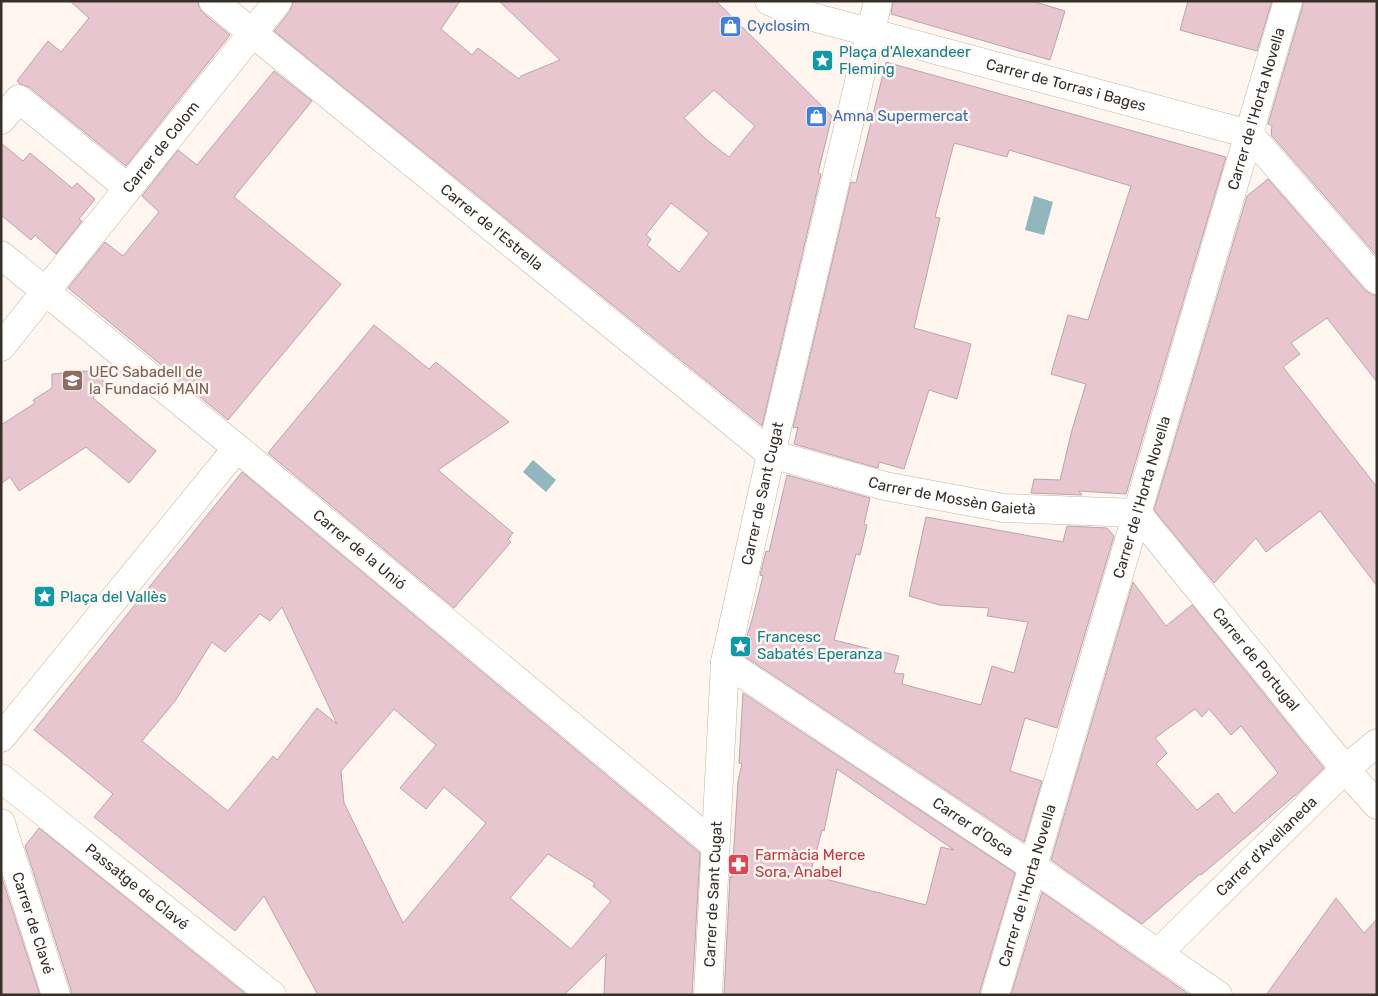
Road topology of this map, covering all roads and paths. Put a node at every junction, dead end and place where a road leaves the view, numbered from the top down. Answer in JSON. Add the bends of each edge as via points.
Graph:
{"nodes":[{"id":1,"x":214,"y":1,"type":"edge"},
{"id":2,"x":278,"y":1,"type":"edge"},
{"id":3,"x":768,"y":1,"type":"edge"},
{"id":4,"x":878,"y":1,"type":"edge"},
{"id":5,"x":1288,"y":1,"type":"edge"},
{"id":6,"x":871,"y":32,"type":"junction"},
{"id":7,"x":253,"y":33,"type":"junction"},
{"id":8,"x":1,"y":120,"type":"edge"},
{"id":9,"x":1249,"y":134,"type":"junction"},
{"id":10,"x":128,"y":188,"type":"junction"},
{"id":11,"x":1,"y":255,"type":"edge"},
{"id":12,"x":1377,"y":280,"type":"edge"},
{"id":13,"x":45,"y":293,"type":"junction"},
{"id":14,"x":1,"y":347,"type":"edge"},
{"id":15,"x":237,"y":448,"type":"junction"},
{"id":16,"x":770,"y":454,"type":"junction"},
{"id":17,"x":1137,"y":514,"type":"junction"},
{"id":18,"x":725,"y":662,"type":"junction"},
{"id":19,"x":1,"y":738,"type":"edge"},
{"id":20,"x":1377,"y":743,"type":"edge"},
{"id":21,"x":1345,"y":769,"type":"junction"},
{"id":22,"x":1,"y":778,"type":"edge"},
{"id":23,"x":1377,"y":805,"type":"edge"},
{"id":24,"x":1,"y":824,"type":"edge"},
{"id":25,"x":715,"y":845,"type":"junction"},
{"id":26,"x":1033,"y":867,"type":"junction"},
{"id":27,"x":1158,"y":953,"type":"junction"},
{"id":28,"x":56,"y":995,"type":"edge"},
{"id":29,"x":272,"y":995,"type":"edge"},
{"id":30,"x":708,"y":995,"type":"edge"},
{"id":31,"x":995,"y":995,"type":"edge"},
{"id":32,"x":1218,"y":995,"type":"edge"}],
"edges":[{"from":1,"to":7,"type":"street","name":"Carrer de l'Estrella"},
{"from":2,"to":7,"type":"street","name":"Carrer de Colom"},
{"from":3,"to":6,"type":"street","name":"Carrer de Torras i Bages","via":[[794,12]]},
{"from":4,"to":6,"type":"street","name":"Carrer de Sant Cugat"},
{"from":5,"to":9,"type":"street","name":"Carrer de l'Horta Novella"},
{"from":6,"to":9,"type":"street","name":"Carrer de Torras i Bages"},
{"from":6,"to":16,"type":"street","name":"Carrer de Sant Cugat"},
{"from":7,"to":10,"type":"street","name":"Carrer de Colom"},
{"from":7,"to":16,"type":"street","name":"Carrer de l'Estrella"},
{"from":8,"to":10,"type":"street","via":[[19,99]]},
{"from":9,"to":12,"type":"street"},
{"from":9,"to":17,"type":"street","name":"Carrer de l'Horta Novella"},
{"from":10,"to":13,"type":"street","name":"Carrer de Colom"},
{"from":11,"to":13,"type":"street","name":"Carrer de la Unió"},
{"from":13,"to":14,"type":"street"},
{"from":13,"to":15,"type":"street","name":"Carrer de la Unió"},
{"from":15,"to":19,"type":"street"},
{"from":15,"to":25,"type":"street","name":"Carrer de la Unió"},
{"from":16,"to":17,"type":"street","name":"Carrer de Mossèn Gaietà","via":[[885,486],[1003,508]]},
{"from":16,"to":18,"type":"street","name":"Carrer de Sant Cugat"},
{"from":17,"to":21,"type":"street","name":"Carrer de Portugal"},
{"from":17,"to":26,"type":"street","name":"Carrer de l'Horta Novella"},
{"from":18,"to":25,"type":"street","name":"Carrer de Sant Cugat"},
{"from":18,"to":26,"type":"street","name":"Carrer d'Osca"},
{"from":20,"to":21,"type":"street","name":"Carrer d'Avellaneda"},
{"from":21,"to":23,"type":"street","name":"Carrer de Portugal"},
{"from":21,"to":27,"type":"street","name":"Carrer d'Avellaneda"},
{"from":22,"to":29,"type":"street","name":"Passatge de Clavé"},
{"from":24,"to":28,"type":"street","name":"Carrer de Clavé"},
{"from":25,"to":30,"type":"street","name":"Carrer de Sant Cugat"},
{"from":26,"to":27,"type":"street","name":"Carrer d'Osca"},
{"from":26,"to":31,"type":"street","name":"Carrer de l'Horta Novella"},
{"from":27,"to":32,"type":"street","name":"Carrer d'Osca"}]}
